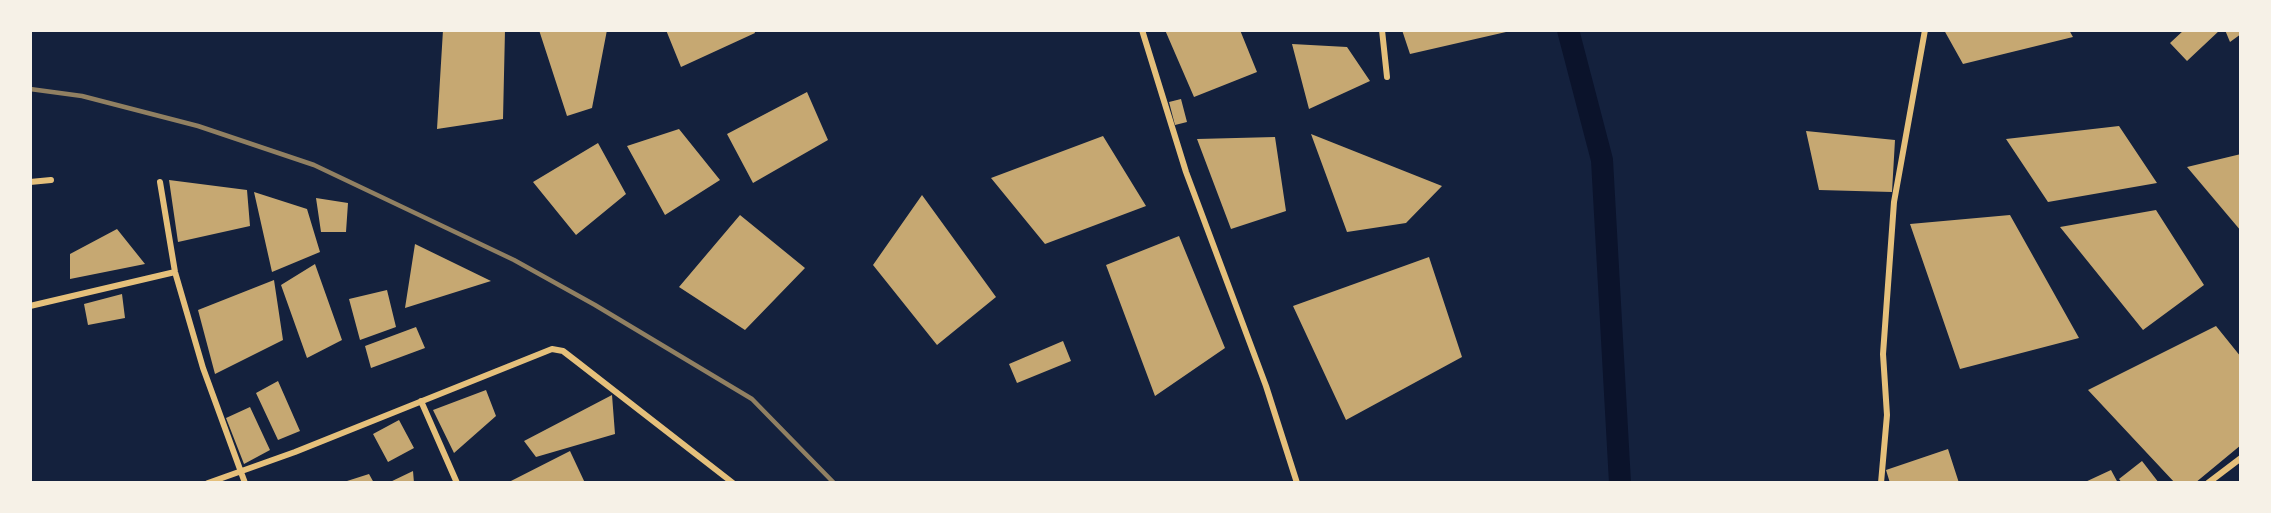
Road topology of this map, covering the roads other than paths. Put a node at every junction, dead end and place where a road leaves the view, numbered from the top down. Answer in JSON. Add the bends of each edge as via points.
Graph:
{"nodes":[{"id":1,"x":1142,"y":30,"type":"edge"},
{"id":2,"x":1382,"y":30,"type":"edge"},
{"id":3,"x":1924,"y":30,"type":"edge"},
{"id":4,"x":1387,"y":78,"type":"dead end"},
{"id":5,"x":51,"y":180,"type":"dead end"},
{"id":6,"x":30,"y":182,"type":"edge"},
{"id":7,"x":160,"y":182,"type":"dead end"},
{"id":8,"x":175,"y":272,"type":"junction"},
{"id":9,"x":30,"y":306,"type":"edge"},
{"id":10,"x":421,"y":401,"type":"junction"},
{"id":11,"x":2241,"y":458,"type":"edge"},
{"id":12,"x":240,"y":471,"type":"junction"},
{"id":13,"x":208,"y":483,"type":"edge"},
{"id":14,"x":245,"y":483,"type":"edge"},
{"id":15,"x":457,"y":483,"type":"edge"},
{"id":16,"x":732,"y":483,"type":"edge"},
{"id":17,"x":1297,"y":483,"type":"edge"},
{"id":18,"x":1881,"y":483,"type":"edge"},
{"id":19,"x":2208,"y":483,"type":"edge"}],
"edges":[{"from":1,"to":17,"type":"street","via":[[1186,172],[1266,386]]},
{"from":2,"to":4,"type":"street"},
{"from":3,"to":18,"type":"street","via":[[1894,202]]},
{"from":5,"to":6,"type":"street"},
{"from":7,"to":8,"type":"street"},
{"from":8,"to":9,"type":"street"},
{"from":8,"to":12,"type":"street","via":[[202,368]]},
{"from":10,"to":12,"type":"street","via":[[295,453]]},
{"from":10,"to":15,"type":"street"},
{"from":10,"to":16,"type":"street","via":[[552,348],[563,351]]},
{"from":11,"to":19,"type":"street"},
{"from":12,"to":13,"type":"street"},
{"from":12,"to":14,"type":"street"}]}
